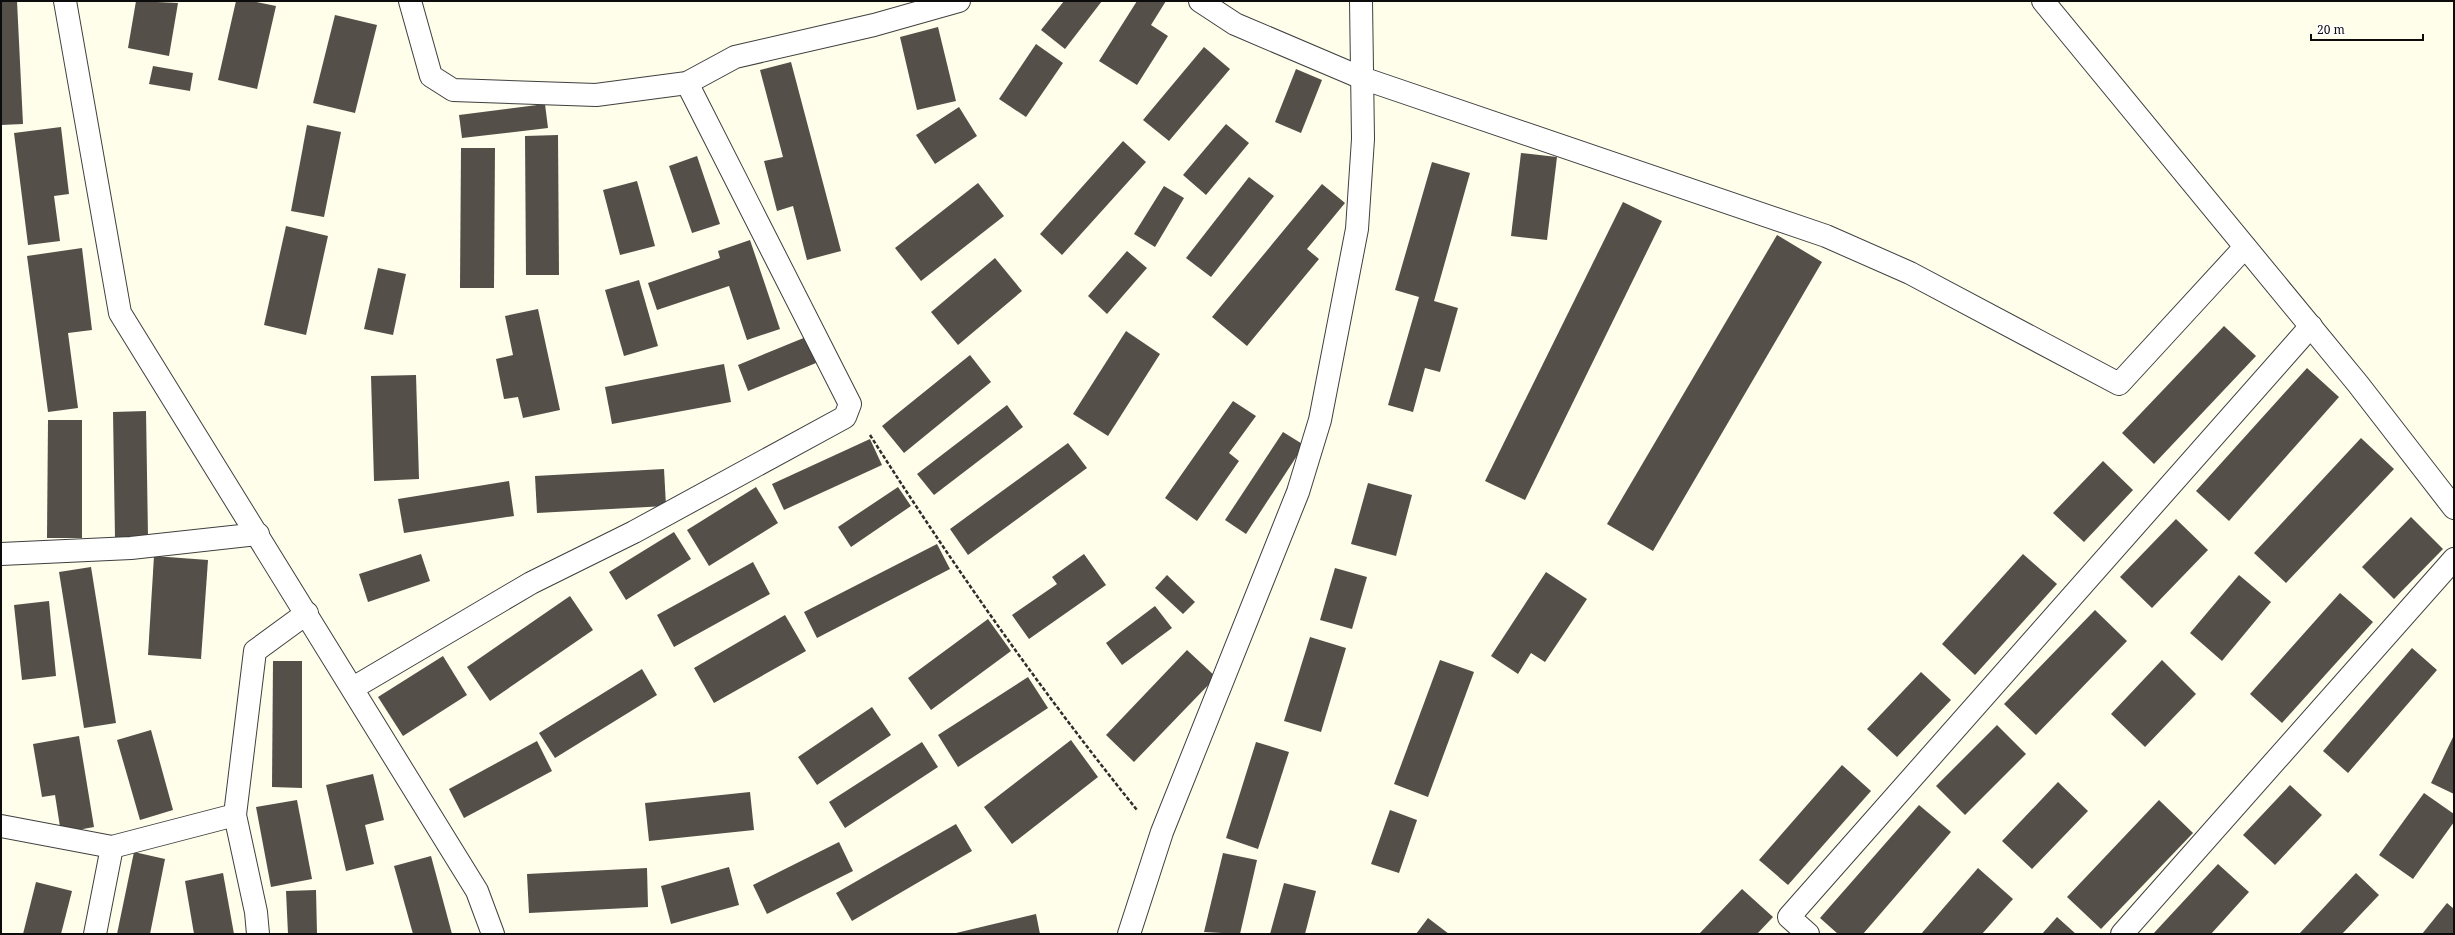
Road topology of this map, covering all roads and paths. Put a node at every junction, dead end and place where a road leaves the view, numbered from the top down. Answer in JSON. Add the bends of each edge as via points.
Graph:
{"nodes":[{"id":1,"x":65,"y":1,"type":"edge"},
{"id":2,"x":410,"y":1,"type":"edge"},
{"id":3,"x":959,"y":1,"type":"edge"},
{"id":4,"x":1200,"y":1,"type":"edge"},
{"id":5,"x":1361,"y":1,"type":"edge"},
{"id":6,"x":2043,"y":1,"type":"edge"},
{"id":7,"x":1362,"y":78,"type":"junction"},
{"id":8,"x":687,"y":83,"type":"junction"},
{"id":9,"x":2245,"y":247,"type":"junction"},
{"id":10,"x":2311,"y":326,"type":"junction"},
{"id":11,"x":850,"y":404,"type":"junction"},
{"id":12,"x":2454,"y":508,"type":"edge"},
{"id":13,"x":258,"y":534,"type":"junction"},
{"id":14,"x":1,"y":554,"type":"edge"},
{"id":15,"x":2454,"y":559,"type":"edge"},
{"id":16,"x":307,"y":613,"type":"junction"},
{"id":17,"x":353,"y":688,"type":"junction"},
{"id":18,"x":235,"y":815,"type":"junction"},
{"id":19,"x":1,"y":826,"type":"edge"},
{"id":20,"x":1162,"y":832,"type":"junction"},
{"id":21,"x":112,"y":847,"type":"junction"},
{"id":22,"x":95,"y":934,"type":"edge"},
{"id":23,"x":258,"y":934,"type":"edge"},
{"id":24,"x":493,"y":934,"type":"edge"},
{"id":25,"x":1129,"y":934,"type":"edge"},
{"id":26,"x":1808,"y":934,"type":"edge"},
{"id":27,"x":2122,"y":934,"type":"edge"}],
"edges":[{"from":1,"to":13,"type":"street","via":[[120,313]]},
{"from":2,"to":8,"type":"street","via":[[431,76],[453,90],[596,95]]},
{"from":3,"to":8,"type":"street","via":[[874,25],[735,57]]},
{"from":4,"to":7,"type":"street","via":[[1235,24]]},
{"from":5,"to":7,"type":"street"},
{"from":6,"to":9,"type":"street","via":[[2137,112]]},
{"from":7,"to":9,"type":"street","via":[[1826,236],[1910,273],[2119,384]]},
{"from":7,"to":20,"type":"street","via":[[1363,139],[1357,229],[1320,420],[1298,492]]},
{"from":8,"to":11,"type":"street"},
{"from":9,"to":10,"type":"street"},
{"from":10,"to":12,"type":"street"},
{"from":10,"to":26,"type":"street","via":[[1790,917]]},
{"from":11,"to":17,"type":"street","via":[[845,417],[634,532],[531,583]]},
{"from":11,"to":20,"type":"path","via":[[969,584],[1072,730],[1142,815]]},
{"from":13,"to":14,"type":"street","via":[[131,548]]},
{"from":13,"to":16,"type":"street"},
{"from":15,"to":27,"type":"street"},
{"from":16,"to":17,"type":"street"},
{"from":16,"to":18,"type":"street","via":[[254,651]]},
{"from":17,"to":24,"type":"street","via":[[477,891]]},
{"from":18,"to":21,"type":"street"},
{"from":18,"to":23,"type":"street","via":[[256,912]]},
{"from":19,"to":21,"type":"street"},
{"from":20,"to":25,"type":"street"},
{"from":21,"to":22,"type":"street"}]}
